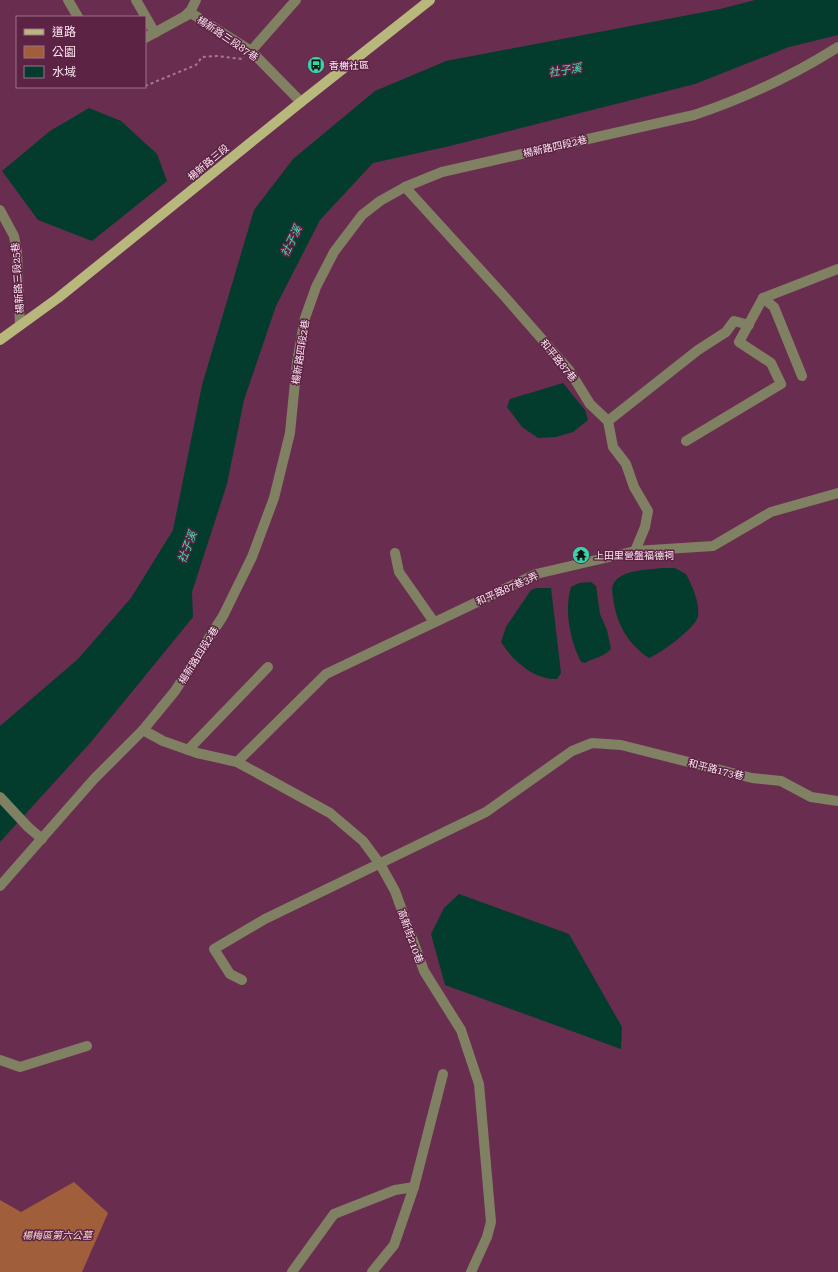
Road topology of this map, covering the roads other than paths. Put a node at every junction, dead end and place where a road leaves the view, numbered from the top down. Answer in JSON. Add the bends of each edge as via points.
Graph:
{"nodes":[{"id":1,"x":68,"y":0,"type":"edge"},
{"id":2,"x":136,"y":0,"type":"edge"},
{"id":3,"x":196,"y":0,"type":"edge"},
{"id":4,"x":296,"y":0,"type":"edge"},
{"id":5,"x":430,"y":0,"type":"edge"},
{"id":6,"x":77,"y":16,"type":"edge"},
{"id":7,"x":145,"y":16,"type":"edge"},
{"id":8,"x":185,"y":16,"type":"junction"},
{"id":9,"x":146,"y":17,"type":"edge"},
{"id":10,"x":155,"y":33,"type":"junction"},
{"id":11,"x":146,"y":38,"type":"edge"},
{"id":12,"x":838,"y":47,"type":"edge"},
{"id":13,"x":251,"y":50,"type":"junction"},
{"id":14,"x":301,"y":102,"type":"junction"},
{"id":15,"x":405,"y":187,"type":"junction"},
{"id":16,"x":0,"y":210,"type":"edge"},
{"id":17,"x":838,"y":269,"type":"edge"},
{"id":18,"x":763,"y":298,"type":"junction"},
{"id":19,"x":20,"y":325,"type":"junction"},
{"id":20,"x":749,"y":325,"type":"junction"},
{"id":21,"x":0,"y":340,"type":"edge"},
{"id":22,"x":802,"y":376,"type":"dead end"},
{"id":23,"x":608,"y":421,"type":"junction"},
{"id":24,"x":686,"y":441,"type":"dead end"},
{"id":25,"x":838,"y":493,"type":"edge"},
{"id":26,"x":635,"y":551,"type":"junction"},
{"id":27,"x":395,"y":553,"type":"dead end"},
{"id":28,"x":434,"y":622,"type":"junction"},
{"id":29,"x":268,"y":666,"type":"dead end"},
{"id":30,"x":144,"y":730,"type":"junction"},
{"id":31,"x":188,"y":750,"type":"junction"},
{"id":32,"x":237,"y":762,"type":"junction"},
{"id":33,"x":0,"y":797,"type":"edge"},
{"id":34,"x":838,"y":801,"type":"edge"},
{"id":35,"x":42,"y":839,"type":"junction"},
{"id":36,"x":380,"y":864,"type":"junction"},
{"id":37,"x":0,"y":886,"type":"edge"},
{"id":38,"x":242,"y":980,"type":"dead end"},
{"id":39,"x":88,"y":1046,"type":"dead end"},
{"id":40,"x":0,"y":1060,"type":"edge"},
{"id":41,"x":443,"y":1074,"type":"dead end"},
{"id":42,"x":414,"y":1187,"type":"junction"},
{"id":43,"x":292,"y":1272,"type":"edge"},
{"id":44,"x":372,"y":1272,"type":"edge"},
{"id":45,"x":471,"y":1272,"type":"edge"}],
"edges":[{"from":1,"to":6,"type":"street"},
{"from":2,"to":7,"type":"street"},
{"from":3,"to":8,"type":"street"},
{"from":4,"to":13,"type":"street"},
{"from":5,"to":14,"type":"main road","name":"楊新路三段"},
{"from":8,"to":10,"type":"street","name":"楊新路三段87巷"},
{"from":8,"to":13,"type":"street","name":"楊新路三段87巷","via":[[191,13]]},
{"from":9,"to":10,"type":"street"},
{"from":10,"to":11,"type":"street","name":"楊新路三段87巷"},
{"from":12,"to":15,"type":"street","name":"楊新路四段2巷","via":[[759,91],[716,108],[442,172]]},
{"from":13,"to":14,"type":"street","name":"楊新路三段87巷"},
{"from":14,"to":19,"type":"main road","name":"楊新路三段","via":[[166,213]]},
{"from":15,"to":23,"type":"street","name":"和平路87巷","via":[[569,370],[590,404]]},
{"from":15,"to":30,"type":"street","name":"楊新路四段2巷","via":[[380,201],[362,216],[334,252],[316,287],[305,318],[288,440],[274,498],[252,557],[223,616],[175,691]]},
{"from":16,"to":19,"type":"street","name":"楊新路三段25巷","via":[[14,236],[17,252]]},
{"from":17,"to":18,"type":"street"},
{"from":18,"to":20,"type":"street"},
{"from":18,"to":22,"type":"street","via":[[774,307]]},
{"from":19,"to":21,"type":"main road","name":"楊新路三段"},
{"from":20,"to":23,"type":"street","via":[[734,321],[726,332],[698,350]]},
{"from":20,"to":24,"type":"street","via":[[739,342],[771,363],[781,384]]},
{"from":23,"to":26,"type":"street","via":[[614,447],[626,464],[634,487],[648,511],[645,527]]},
{"from":25,"to":26,"type":"street","name":"和平路87巷3弄","via":[[771,512],[714,546]]},
{"from":26,"to":28,"type":"street","name":"和平路87巷3弄","via":[[536,574]]},
{"from":27,"to":28,"type":"street","via":[[399,572]]},
{"from":28,"to":32,"type":"street","name":"和平路87巷3弄","via":[[326,674]]},
{"from":29,"to":31,"type":"street"},
{"from":30,"to":31,"type":"street","name":"高新街210巷","via":[[163,741]]},
{"from":30,"to":35,"type":"street","name":"楊新路四段2巷","via":[[94,779]]},
{"from":31,"to":32,"type":"street","name":"高新街210巷"},
{"from":32,"to":36,"type":"street","name":"高新街210巷","via":[[330,813],[363,841]]},
{"from":33,"to":35,"type":"street"},
{"from":34,"to":36,"type":"street","name":"和平路173巷","via":[[810,797],[781,781],[752,778],[621,745],[592,743],[572,751],[486,812]]},
{"from":35,"to":37,"type":"street","name":"楊新路四段2巷"},
{"from":36,"to":38,"type":"street","via":[[265,919],[214,949],[230,974]]},
{"from":36,"to":45,"type":"street","name":"高新街210巷","via":[[395,891],[424,971],[461,1030],[479,1084],[491,1222]]},
{"from":39,"to":40,"type":"street","via":[[20,1067]]},
{"from":41,"to":42,"type":"street"},
{"from":42,"to":43,"type":"street","via":[[395,1190],[334,1214]]},
{"from":42,"to":44,"type":"street","via":[[394,1245]]}]}
